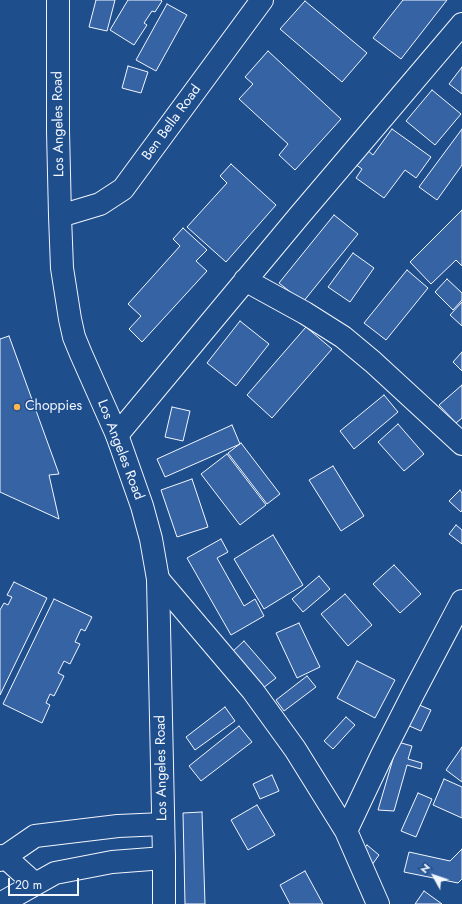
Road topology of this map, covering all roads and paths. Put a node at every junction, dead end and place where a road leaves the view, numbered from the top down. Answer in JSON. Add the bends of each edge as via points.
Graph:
{"nodes":[{"id":1,"x":58,"y":0,"type":"edge"},
{"id":2,"x":262,"y":0,"type":"edge"},
{"id":3,"x":462,"y":24,"type":"edge"},
{"id":4,"x":60,"y":216,"type":"junction"},
{"id":5,"x":245,"y":280,"type":"junction"},
{"id":6,"x":117,"y":435,"type":"junction"},
{"id":7,"x":462,"y":444,"type":"edge"},
{"id":8,"x":158,"y":579,"type":"junction"},
{"id":9,"x":462,"y":601,"type":"edge"},
{"id":10,"x":163,"y":824,"type":"junction"},
{"id":11,"x":346,"y":831,"type":"junction"},
{"id":12,"x":2,"y":857,"type":"edge"},
{"id":13,"x":164,"y":858,"type":"junction"},
{"id":14,"x":35,"y":884,"type":"junction"},
{"id":15,"x":0,"y":904,"type":"edge"},
{"id":16,"x":164,"y":904,"type":"edge"},
{"id":17,"x":378,"y":904,"type":"edge"}],
"edges":[{"from":1,"to":4,"type":"street","name":"Los Angeles Road"},
{"from":2,"to":4,"type":"street","name":"Ben Bella Road","via":[[123,189],[100,204]]},
{"from":3,"to":5,"type":"street"},
{"from":4,"to":6,"type":"street","name":"Los Angeles Road","via":[[62,268],[74,336]]},
{"from":5,"to":6,"type":"street"},
{"from":5,"to":7,"type":"street","via":[[306,313],[343,337]]},
{"from":6,"to":8,"type":"street","name":"Los Angeles Road","via":[[142,506]]},
{"from":8,"to":10,"type":"street","name":"Los Angeles Road"},
{"from":8,"to":11,"type":"street","via":[[254,691],[295,749]]},
{"from":9,"to":11,"type":"street","via":[[396,727]]},
{"from":10,"to":12,"type":"street","via":[[118,826],[35,836]]},
{"from":10,"to":13,"type":"street","name":"Los Angeles Road"},
{"from":11,"to":17,"type":"street"},
{"from":12,"to":14,"type":"street"},
{"from":13,"to":14,"type":"street","via":[[112,862],[55,873]]},
{"from":13,"to":16,"type":"street","name":"Los Angeles Road"},
{"from":14,"to":15,"type":"street"}]}
